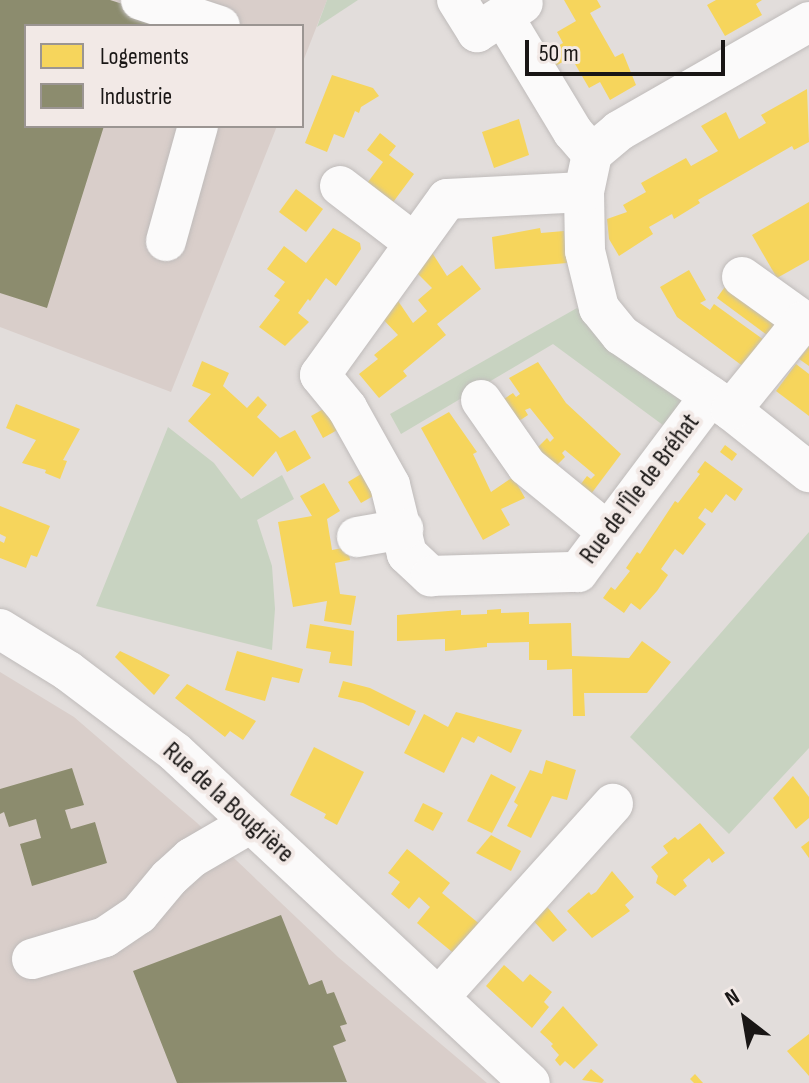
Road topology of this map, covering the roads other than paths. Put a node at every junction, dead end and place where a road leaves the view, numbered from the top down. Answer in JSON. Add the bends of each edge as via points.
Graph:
{"nodes":[{"id":1,"x":141,"y":0,"type":"edge"},
{"id":2,"x":457,"y":0,"type":"edge"},
{"id":3,"x":804,"y":0,"type":"edge"},
{"id":4,"x":514,"y":8,"type":"edge"},
{"id":5,"x":809,"y":9,"type":"edge"},
{"id":6,"x":809,"y":22,"type":"edge"},
{"id":7,"x":214,"y":24,"type":"edge"},
{"id":8,"x":197,"y":128,"type":"edge"},
{"id":9,"x":592,"y":154,"type":"junction"},
{"id":10,"x":340,"y":186,"type":"dead end"},
{"id":11,"x":584,"y":192,"type":"junction"},
{"id":12,"x":166,"y":241,"type":"dead end"},
{"id":13,"x":413,"y":242,"type":"junction"},
{"id":14,"x":742,"y":277,"type":"dead end"},
{"id":15,"x":806,"y":323,"type":"edge"},
{"id":16,"x":481,"y":400,"type":"dead end"},
{"id":17,"x":721,"y":403,"type":"junction"},
{"id":18,"x":809,"y":472,"type":"edge"},
{"id":19,"x":403,"y":529,"type":"junction"},
{"id":20,"x":608,"y":532,"type":"junction"},
{"id":21,"x":357,"y":537,"type":"dead end"},
{"id":22,"x":0,"y":629,"type":"edge"},
{"id":23,"x":613,"y":804,"type":"dead end"},
{"id":24,"x":251,"y":823,"type":"junction"},
{"id":25,"x":32,"y":959,"type":"dead end"},
{"id":26,"x":439,"y":997,"type":"junction"},
{"id":27,"x":530,"y":1083,"type":"edge"}],
"edges":[{"from":1,"to":7,"type":"street"},
{"from":2,"to":4,"type":"street","via":[[477,32]]},
{"from":3,"to":5,"type":"street"},
{"from":4,"to":9,"type":"street","via":[[573,132]]},
{"from":6,"to":9,"type":"street","via":[[619,131]]},
{"from":8,"to":12,"type":"street"},
{"from":9,"to":11,"type":"street"},
{"from":10,"to":13,"type":"street"},
{"from":11,"to":13,"type":"street","via":[[447,199]]},
{"from":11,"to":17,"type":"street","via":[[585,251],[599,308],[621,335]]},
{"from":13,"to":19,"type":"street","name":"Rue de l'Île de Bréhat","via":[[320,375],[367,441],[390,485]]},
{"from":14,"to":15,"type":"street"},
{"from":15,"to":17,"type":"street","name":"Rue de l'Île de Bréhat"},
{"from":16,"to":20,"type":"street","via":[[527,466]]},
{"from":17,"to":18,"type":"street"},
{"from":17,"to":20,"type":"street","name":"Rue de l'Île de Bréhat"},
{"from":19,"to":20,"type":"street","name":"Rue de l'Île de Bréhat","via":[[407,554],[431,576],[578,572]]},
{"from":19,"to":21,"type":"street"},
{"from":22,"to":24,"type":"street","name":"Rue de la Bougrière","via":[[68,671],[175,752]]},
{"from":23,"to":26,"type":"street"},
{"from":24,"to":25,"type":"street","via":[[191,858],[139,914],[105,937]]},
{"from":24,"to":26,"type":"street","name":"Rue de la Bougrière"},
{"from":26,"to":27,"type":"street","name":"Rue de la Bougrière"}]}
